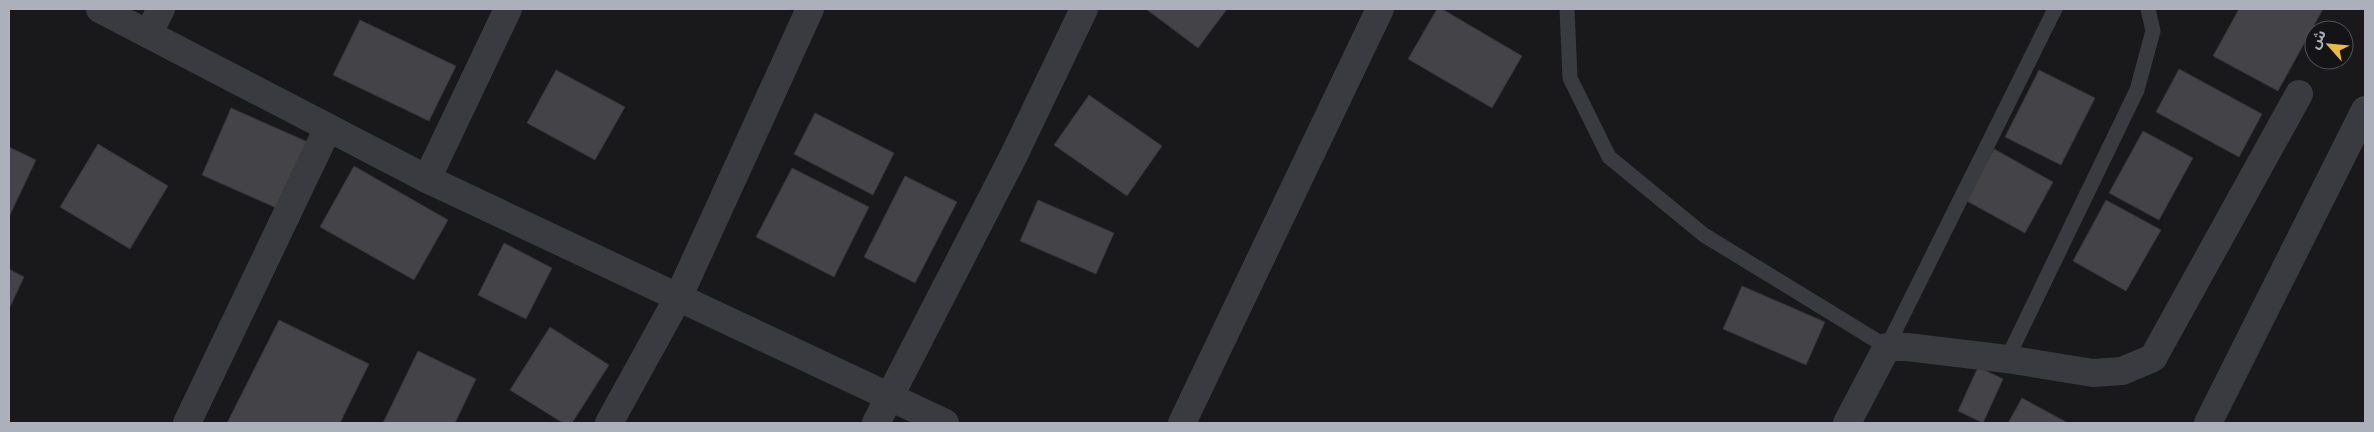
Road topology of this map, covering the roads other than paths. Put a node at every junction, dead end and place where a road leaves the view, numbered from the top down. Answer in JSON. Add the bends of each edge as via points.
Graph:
{"nodes":[{"id":1,"x":100,"y":9,"type":"edge"},
{"id":2,"x":161,"y":9,"type":"edge"},
{"id":3,"x":508,"y":9,"type":"edge"},
{"id":4,"x":810,"y":9,"type":"edge"},
{"id":5,"x":1084,"y":9,"type":"edge"},
{"id":6,"x":1380,"y":9,"type":"edge"},
{"id":7,"x":1567,"y":9,"type":"edge"},
{"id":8,"x":2055,"y":9,"type":"edge"},
{"id":9,"x":2148,"y":9,"type":"edge"},
{"id":10,"x":148,"y":34,"type":"junction"},
{"id":11,"x":2299,"y":94,"type":"dead end"},
{"id":12,"x":2365,"y":110,"type":"edge"},
{"id":13,"x":328,"y":128,"type":"junction"},
{"id":14,"x":427,"y":179,"type":"junction"},
{"id":15,"x":679,"y":296,"type":"junction"},
{"id":16,"x":1887,"y":347,"type":"junction"},
{"id":17,"x":2007,"y":359,"type":"junction"},
{"id":18,"x":889,"y":395,"type":"junction"},
{"id":19,"x":186,"y":423,"type":"edge"},
{"id":20,"x":609,"y":423,"type":"edge"},
{"id":21,"x":876,"y":423,"type":"edge"},
{"id":22,"x":946,"y":423,"type":"edge"},
{"id":23,"x":1182,"y":423,"type":"edge"},
{"id":24,"x":1847,"y":423,"type":"edge"},
{"id":25,"x":2208,"y":423,"type":"edge"}],
"edges":[{"from":1,"to":10,"type":"street"},
{"from":2,"to":10,"type":"street"},
{"from":3,"to":14,"type":"street"},
{"from":4,"to":15,"type":"street"},
{"from":5,"to":18,"type":"street","via":[[1013,157]]},
{"from":6,"to":23,"type":"street"},
{"from":7,"to":16,"type":"lane","via":[[1570,78],[1609,157],[1704,235]]},
{"from":8,"to":16,"type":"lane"},
{"from":9,"to":17,"type":"lane","via":[[2153,31],[2137,90]]},
{"from":10,"to":13,"type":"street"},
{"from":11,"to":17,"type":"street","via":[[2152,358],[2122,371],[2093,373]]},
{"from":12,"to":25,"type":"street"},
{"from":13,"to":14,"type":"street"},
{"from":13,"to":19,"type":"street"},
{"from":14,"to":15,"type":"street"},
{"from":15,"to":18,"type":"street"},
{"from":15,"to":20,"type":"street"},
{"from":16,"to":17,"type":"street"},
{"from":16,"to":24,"type":"street"},
{"from":18,"to":21,"type":"street"},
{"from":18,"to":22,"type":"street"}]}
